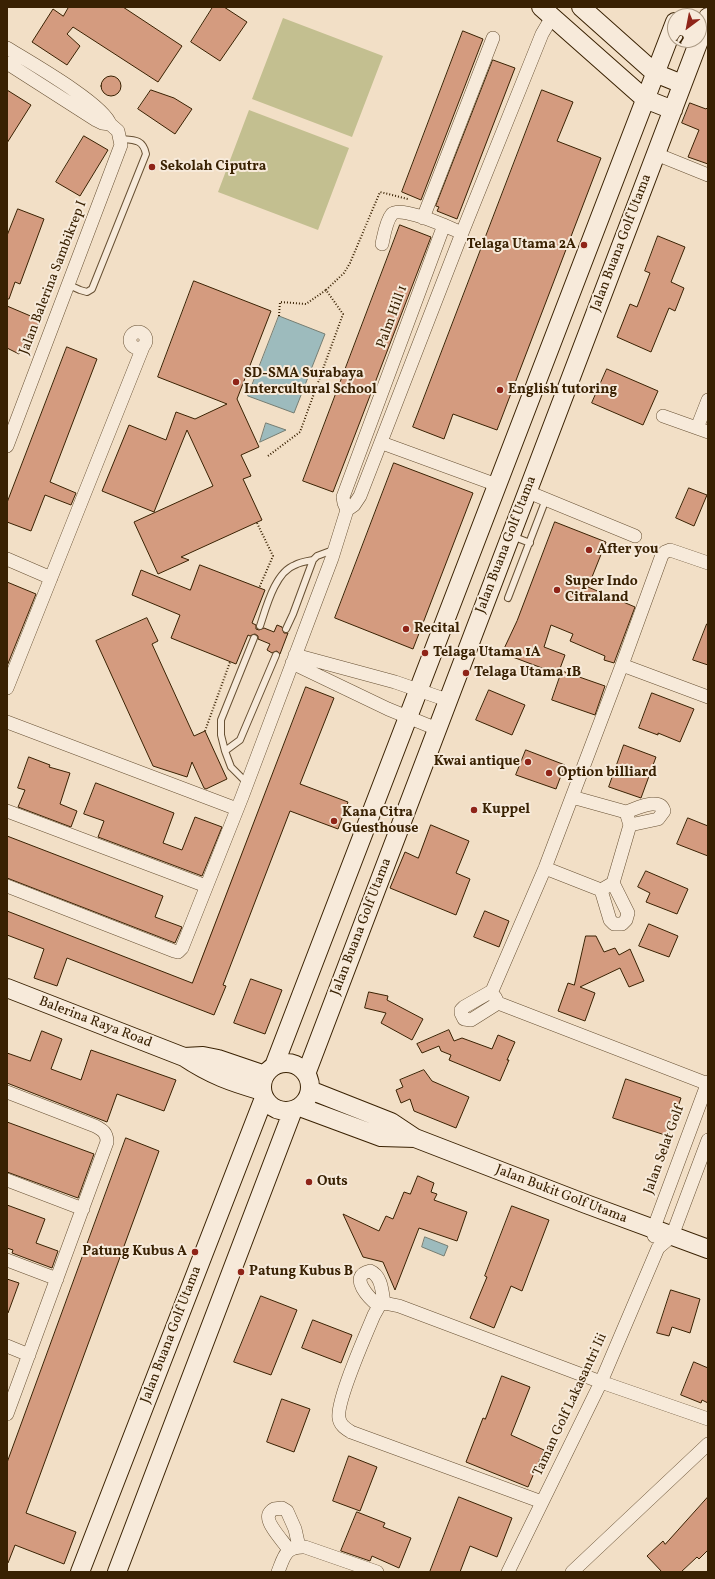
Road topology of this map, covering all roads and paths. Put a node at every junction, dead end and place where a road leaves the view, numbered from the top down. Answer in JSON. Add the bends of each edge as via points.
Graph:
{"nodes":[{"id":1,"x":582,"y":7,"type":"edge"},
{"id":2,"x":546,"y":12,"type":"edge"},
{"id":3,"x":708,"y":17,"type":"edge"},
{"id":4,"x":493,"y":38,"type":"dead end"},
{"id":5,"x":667,"y":43,"type":"edge"},
{"id":6,"x":7,"y":48,"type":"edge"},
{"id":7,"x":7,"y":63,"type":"edge"},
{"id":8,"x":656,"y":73,"type":"junction"},
{"id":9,"x":682,"y":84,"type":"junction"},
{"id":10,"x":645,"y":99,"type":"junction"},
{"id":11,"x":673,"y":110,"type":"junction"},
{"id":12,"x":110,"y":124,"type":"junction"},
{"id":13,"x":120,"y":139,"type":"junction"},
{"id":14,"x":656,"y":154,"type":"junction"},
{"id":15,"x":708,"y":176,"type":"edge"},
{"id":16,"x":428,"y":204,"type":"junction"},
{"id":17,"x":423,"y":218,"type":"junction"},
{"id":18,"x":444,"y":225,"type":"junction"},
{"id":19,"x":462,"y":233,"type":"junction"},
{"id":20,"x":382,"y":244,"type":"dead end"},
{"id":21,"x":69,"y":285,"type":"junction"},
{"id":22,"x":326,"y":290,"type":"junction"},
{"id":23,"x":279,"y":316,"type":"dead end"},
{"id":24,"x":143,"y":347,"type":"dead end"},
{"id":25,"x":708,"y":400,"type":"edge"},
{"id":26,"x":664,"y":416,"type":"dead end"},
{"id":27,"x":703,"y":430,"type":"edge"},
{"id":28,"x":382,"y":443,"type":"junction"},
{"id":29,"x":7,"y":446,"type":"edge"},
{"id":30,"x":268,"y":456,"type":"dead end"},
{"id":31,"x":497,"y":485,"type":"junction"},
{"id":32,"x":528,"y":492,"type":"junction"},
{"id":33,"x":546,"y":499,"type":"junction"},
{"id":34,"x":347,"y":510,"type":"junction"},
{"id":35,"x":257,"y":523,"type":"dead end"},
{"id":36,"x":511,"y":536,"type":"junction"},
{"id":37,"x":635,"y":536,"type":"dead end"},
{"id":38,"x":530,"y":543,"type":"junction"},
{"id":39,"x":333,"y":554,"type":"junction"},
{"id":40,"x":7,"y":559,"type":"edge"},
{"id":41,"x":313,"y":560,"type":"junction"},
{"id":42,"x":708,"y":563,"type":"edge"},
{"id":43,"x":51,"y":578,"type":"junction"},
{"id":44,"x":259,"y":588,"type":"dead end"},
{"id":45,"x":508,"y":598,"type":"dead end"},
{"id":46,"x":260,"y":626,"type":"dead end"},
{"id":47,"x":286,"y":629,"type":"dead end"},
{"id":48,"x":254,"y":638,"type":"dead end"},
{"id":49,"x":276,"y":655,"type":"dead end"},
{"id":50,"x":293,"y":659,"type":"junction"},
{"id":51,"x":230,"y":662,"type":"dead end"},
{"id":52,"x":622,"y":665,"type":"junction"},
{"id":53,"x":7,"y":688,"type":"edge"},
{"id":54,"x":418,"y":689,"type":"junction"},
{"id":55,"x":708,"y":697,"type":"edge"},
{"id":56,"x":448,"y":700,"type":"junction"},
{"id":57,"x":408,"y":718,"type":"junction"},
{"id":58,"x":7,"y":722,"type":"edge"},
{"id":59,"x":437,"y":729,"type":"junction"},
{"id":60,"x":204,"y":731,"type":"dead end"},
{"id":61,"x":225,"y":751,"type":"junction"},
{"id":62,"x":247,"y":783,"type":"junction"},
{"id":63,"x":572,"y":797,"type":"junction"},
{"id":64,"x":237,"y":808,"type":"junction"},
{"id":65,"x":7,"y":811,"type":"edge"},
{"id":66,"x":626,"y":812,"type":"junction"},
{"id":67,"x":630,"y":826,"type":"junction"},
{"id":68,"x":545,"y":868,"type":"junction"},
{"id":69,"x":614,"y":883,"type":"junction"},
{"id":70,"x":7,"y":886,"type":"edge"},
{"id":71,"x":206,"y":886,"type":"junction"},
{"id":72,"x":601,"y":890,"type":"junction"},
{"id":73,"x":7,"y":988,"type":"edge"},
{"id":74,"x":266,"y":1082,"type":"junction"},
{"id":75,"x":308,"y":1082,"type":"junction"},
{"id":76,"x":708,"y":1083,"type":"edge"},
{"id":77,"x":7,"y":1092,"type":"edge"},
{"id":78,"x":297,"y":1109,"type":"junction"},
{"id":79,"x":415,"y":1138,"type":"junction"},
{"id":80,"x":708,"y":1140,"type":"edge"},
{"id":81,"x":7,"y":1180,"type":"edge"},
{"id":82,"x":83,"y":1209,"type":"junction"},
{"id":83,"x":653,"y":1230,"type":"junction"},
{"id":84,"x":672,"y":1236,"type":"junction"},
{"id":85,"x":658,"y":1248,"type":"junction"},
{"id":86,"x":708,"y":1249,"type":"edge"},
{"id":87,"x":7,"y":1260,"type":"edge"},
{"id":88,"x":56,"y":1279,"type":"junction"},
{"id":89,"x":7,"y":1346,"type":"edge"},
{"id":90,"x":29,"y":1355,"type":"junction"},
{"id":91,"x":601,"y":1382,"type":"junction"},
{"id":92,"x":7,"y":1414,"type":"edge"},
{"id":93,"x":708,"y":1419,"type":"edge"},
{"id":94,"x":708,"y":1444,"type":"edge"},
{"id":95,"x":542,"y":1502,"type":"junction"},
{"id":96,"x":80,"y":1572,"type":"edge"},
{"id":97,"x":116,"y":1572,"type":"edge"},
{"id":98,"x":278,"y":1572,"type":"edge"},
{"id":99,"x":377,"y":1572,"type":"edge"},
{"id":100,"x":508,"y":1572,"type":"edge"},
{"id":101,"x":572,"y":1572,"type":"edge"}],
"edges":[{"from":1,"to":8,"type":"main road"},
{"from":2,"to":10,"type":"main road"},
{"from":2,"to":19,"type":"street","name":"Palm Hill 1","via":[[542,34]]},
{"from":3,"to":9,"type":"main road","name":"Jalan Buana Golf Utama"},
{"from":4,"to":16,"type":"street"},
{"from":5,"to":8,"type":"main road","name":"Jalan Buana Golf Utama"},
{"from":6,"to":12,"type":"street","via":[[90,100],[107,117]]},
{"from":7,"to":12,"type":"street","via":[[96,120]]},
{"from":8,"to":9,"type":"main road"},
{"from":8,"to":10,"type":"main road","name":"Jalan Buana Golf Utama"},
{"from":9,"to":11,"type":"main road","name":"Jalan Buana Golf Utama"},
{"from":10,"to":11,"type":"main road"},
{"from":10,"to":31,"type":"main road","name":"Jalan Buana Golf Utama"},
{"from":11,"to":14,"type":"main road","name":"Jalan Buana Golf Utama"},
{"from":12,"to":13,"type":"street","via":[[118,131]]},
{"from":13,"to":21,"type":"street","name":"Jalan Balerina Sambikrep I","via":[[121,145]]},
{"from":13,"to":21,"type":"lane","via":[[137,141],[144,147],[146,154],[92,289],[87,292]]},
{"from":14,"to":15,"type":"street"},
{"from":14,"to":32,"type":"main road","name":"Jalan Buana Golf Utama"},
{"from":16,"to":17,"type":"street"},
{"from":16,"to":22,"type":"path","via":[[380,192],[350,263],[344,273]]},
{"from":17,"to":18,"type":"street"},
{"from":17,"to":20,"type":"street","via":[[402,212],[393,213]]},
{"from":18,"to":19,"type":"street"},
{"from":18,"to":34,"type":"street","name":"Palm Hill 1","via":[[343,497]]},
{"from":19,"to":28,"type":"street","name":"Palm Hill 1"},
{"from":21,"to":29,"type":"street","name":"Jalan Balerina Sambikrep I"},
{"from":22,"to":23,"type":"path","via":[[306,304],[280,302]]},
{"from":22,"to":30,"type":"path","via":[[343,314],[300,432]]},
{"from":24,"to":43,"type":"street"},
{"from":25,"to":27,"type":"street"},
{"from":26,"to":27,"type":"street"},
{"from":28,"to":31,"type":"street"},
{"from":28,"to":34,"type":"street","name":"Palm Hill 1","via":[[360,496]]},
{"from":31,"to":54,"type":"main road","name":"Jalan Buana Golf Utama"},
{"from":32,"to":33,"type":"street"},
{"from":32,"to":36,"type":"main road","name":"Jalan Buana Golf Utama"},
{"from":33,"to":37,"type":"street"},
{"from":33,"to":38,"type":"lane"},
{"from":34,"to":39,"type":"street","name":"Palm Hill 1"},
{"from":35,"to":44,"type":"path","via":[[273,556]]},
{"from":36,"to":38,"type":"lane"},
{"from":36,"to":56,"type":"main road","name":"Jalan Buana Golf Utama"},
{"from":38,"to":45,"type":"lane"},
{"from":39,"to":41,"type":"lane","via":[[317,556]]},
{"from":39,"to":50,"type":"street","name":"Palm Hill 1"},
{"from":40,"to":43,"type":"street"},
{"from":41,"to":46,"type":"lane","via":[[294,565],[282,574]]},
{"from":41,"to":47,"type":"lane"},
{"from":42,"to":52,"type":"street","via":[[670,550],[662,555]]},
{"from":43,"to":53,"type":"street"},
{"from":48,"to":61,"type":"lane","via":[[221,720]]},
{"from":49,"to":61,"type":"lane","via":[[240,740]]},
{"from":50,"to":54,"type":"street"},
{"from":50,"to":57,"type":"street"},
{"from":50,"to":62,"type":"street","name":"Palm Hill 1"},
{"from":51,"to":60,"type":"path"},
{"from":52,"to":55,"type":"street"},
{"from":52,"to":63,"type":"street"},
{"from":54,"to":56,"type":"street"},
{"from":54,"to":57,"type":"main road","name":"Jalan Buana Golf Utama"},
{"from":56,"to":59,"type":"main road","name":"Jalan Buana Golf Utama"},
{"from":57,"to":59,"type":"street"},
{"from":57,"to":74,"type":"main road","name":"Jalan Buana Golf Utama"},
{"from":58,"to":64,"type":"street"},
{"from":59,"to":75,"type":"main road","name":"Jalan Buana Golf Utama"},
{"from":61,"to":62,"type":"lane","via":[[231,767]]},
{"from":62,"to":64,"type":"street","name":"Palm Hill 1"},
{"from":63,"to":66,"type":"street"},
{"from":63,"to":68,"type":"street"},
{"from":64,"to":71,"type":"street","name":"Palm Hill 1"},
{"from":65,"to":71,"type":"street"},
{"from":66,"to":67,"type":"street"},
{"from":66,"to":67,"type":"street","via":[[653,803],[663,807],[664,811],[658,819]]},
{"from":67,"to":69,"type":"street"},
{"from":68,"to":72,"type":"street"},
{"from":68,"to":76,"type":"street","via":[[495,997]]},
{"from":69,"to":72,"type":"street"},
{"from":69,"to":72,"type":"street","via":[[628,913],[622,924],[614,924],[610,920]]},
{"from":70,"to":71,"type":"street","name":"Palm Hill 1","via":[[178,952],[184,944]]},
{"from":73,"to":74,"type":"main road","name":"Balerina Raya Road","via":[[184,1057],[224,1080]]},
{"from":74,"to":75,"type":"main road","via":[[288,1063],[301,1068]]},
{"from":74,"to":78,"type":"main road","via":[[273,1108],[287,1111]]},
{"from":74,"to":96,"type":"main road","name":"Jalan Buana Golf Utama"},
{"from":75,"to":78,"type":"main road","via":[[305,1102]]},
{"from":75,"to":79,"type":"main road","name":"Jalan Bukit Golf Utama","via":[[391,1122]]},
{"from":76,"to":83,"type":"street","name":"Jalan Selat Golf"},
{"from":77,"to":82,"type":"street","via":[[95,1126],[103,1130],[107,1136]]},
{"from":78,"to":79,"type":"main road","name":"Jalan Bukit Golf Utama","via":[[381,1137]]},
{"from":78,"to":97,"type":"main road"},
{"from":79,"to":83,"type":"main road","name":"Jalan Bukit Golf Utama"},
{"from":80,"to":84,"type":"street"},
{"from":81,"to":82,"type":"street"},
{"from":82,"to":88,"type":"street"},
{"from":83,"to":84,"type":"main road","name":"Jalan Bukit Golf Utama"},
{"from":83,"to":85,"type":"street"},
{"from":84,"to":85,"type":"street","name":"Taman Golf Lakasantri Iii"},
{"from":84,"to":86,"type":"main road","name":"Jalan Bukit Golf Utama"},
{"from":85,"to":91,"type":"street","name":"Taman Golf Lakasantri Iii"},
{"from":87,"to":88,"type":"street"},
{"from":88,"to":90,"type":"street"},
{"from":89,"to":90,"type":"street"},
{"from":90,"to":92,"type":"street"},
{"from":91,"to":93,"type":"street"},
{"from":91,"to":95,"type":"street","name":"Taman Golf Lakasantri Iii"},
{"from":91,"to":95,"type":"street","via":[[400,1306],[381,1305],[374,1315],[338,1411],[342,1426],[351,1432]]},
{"from":94,"to":101,"type":"street"},
{"from":95,"to":100,"type":"street","name":"Taman Golf Lakasantri Iii"},
{"from":98,"to":99,"type":"street","via":[[285,1554],[294,1548],[305,1547]]}]}
